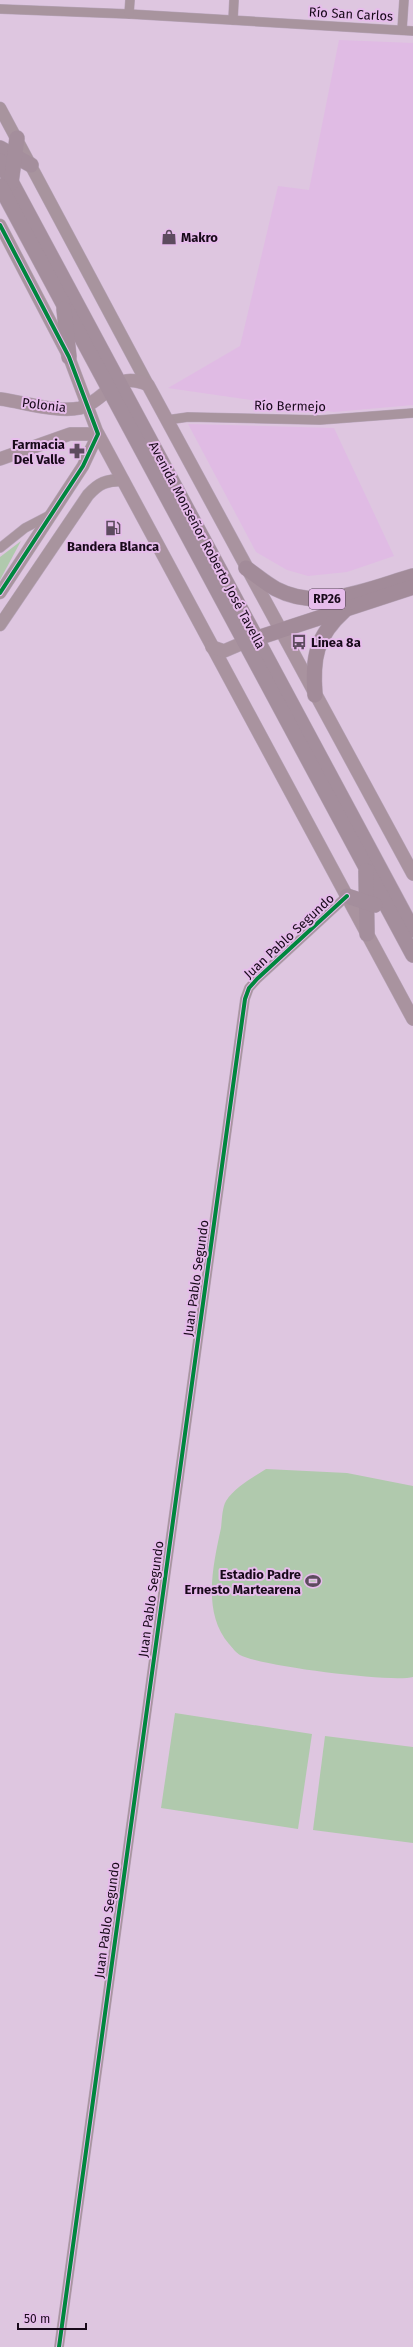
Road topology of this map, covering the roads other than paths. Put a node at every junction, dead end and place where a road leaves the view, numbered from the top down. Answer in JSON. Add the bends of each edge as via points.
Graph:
{"nodes":[{"id":1,"x":130,"y":0,"type":"edge"},
{"id":2,"x":234,"y":0,"type":"edge"},
{"id":3,"x":404,"y":0,"type":"edge"},
{"id":4,"x":0,"y":9,"type":"edge"},
{"id":5,"x":129,"y":14,"type":"junction"},
{"id":6,"x":233,"y":20,"type":"junction"},
{"id":7,"x":402,"y":30,"type":"junction"},
{"id":8,"x":413,"y":31,"type":"edge"},
{"id":9,"x":0,"y":108,"type":"edge"},
{"id":10,"x":17,"y":138,"type":"junction"},
{"id":11,"x":0,"y":148,"type":"edge"},
{"id":12,"x":14,"y":155,"type":"junction"},
{"id":13,"x":0,"y":161,"type":"edge"},
{"id":14,"x":31,"y":165,"type":"junction"},
{"id":15,"x":6,"y":185,"type":"edge"},
{"id":16,"x":0,"y":225,"type":"edge"},
{"id":17,"x":63,"y":302,"type":"junction"},
{"id":18,"x":69,"y":357,"type":"junction"},
{"id":19,"x":148,"y":385,"type":"junction"},
{"id":20,"x":115,"y":386,"type":"junction"},
{"id":21,"x":0,"y":399,"type":"edge"},
{"id":22,"x":87,"y":406,"type":"junction"},
{"id":23,"x":413,"y":413,"type":"edge"},
{"id":24,"x":167,"y":420,"type":"junction"},
{"id":25,"x":98,"y":434,"type":"junction"},
{"id":26,"x":0,"y":459,"type":"edge"},
{"id":27,"x":123,"y":480,"type":"junction"},
{"id":28,"x":53,"y":513,"type":"junction"},
{"id":29,"x":0,"y":548,"type":"edge"},
{"id":30,"x":246,"y":568,"type":"junction"},
{"id":31,"x":413,"y":576,"type":"edge"},
{"id":32,"x":413,"y":587,"type":"edge"},
{"id":33,"x":0,"y":593,"type":"edge"},
{"id":34,"x":346,"y":609,"type":"junction"},
{"id":35,"x":0,"y":625,"type":"edge"},
{"id":36,"x":280,"y":629,"type":"junction"},
{"id":37,"x":250,"y":640,"type":"junction"},
{"id":38,"x":212,"y":647,"type":"junction"},
{"id":39,"x":315,"y":695,"type":"junction"},
{"id":40,"x":366,"y":868,"type":"junction"},
{"id":41,"x":413,"y":874,"type":"edge"},
{"id":42,"x":347,"y":896,"type":"junction"},
{"id":43,"x":367,"y":902,"type":"junction"},
{"id":44,"x":388,"y":908,"type":"junction"},
{"id":45,"x":413,"y":930,"type":"edge"},
{"id":46,"x":367,"y":934,"type":"junction"},
{"id":47,"x":413,"y":955,"type":"edge"},
{"id":48,"x":413,"y":1019,"type":"edge"},
{"id":49,"x":59,"y":2347,"type":"edge"}],
"edges":[{"from":1,"to":5,"type":"street"},
{"from":2,"to":6,"type":"street"},
{"from":3,"to":7,"type":"street"},
{"from":4,"to":5,"type":"street","name":"Río San Carlos"},
{"from":5,"to":6,"type":"street","name":"Río San Carlos"},
{"from":6,"to":7,"type":"street","name":"Río San Carlos"},
{"from":7,"to":8,"type":"street","name":"Río San Carlos"},
{"from":9,"to":10,"type":"street"},
{"from":10,"to":12,"type":"highway"},
{"from":10,"to":14,"type":"street"},
{"from":11,"to":12,"type":"highway"},
{"from":12,"to":14,"type":"highway"},
{"from":12,"to":15,"type":"highway"},
{"from":13,"to":15,"type":"highway","name":"Avenida Monseñor Roberto José Tavella"},
{"from":14,"to":19,"type":"street"},
{"from":15,"to":17,"type":"highway","name":"Avenida Monseñor Roberto José Tavella"},
{"from":15,"to":20,"type":"highway","name":"Avenida Monseñor Roberto José Tavella"},
{"from":16,"to":18,"type":"street"},
{"from":17,"to":18,"type":"highway"},
{"from":17,"to":20,"type":"highway","name":"Avenida Monseñor Roberto José Tavella"},
{"from":18,"to":22,"type":"street"},
{"from":19,"to":20,"type":"main road","via":[[137,380]]},
{"from":19,"to":24,"type":"main road"},
{"from":20,"to":22,"type":"main road"},
{"from":20,"to":37,"type":"highway","name":"Avenida Monseñor Roberto José Tavella"},
{"from":21,"to":22,"type":"main road","name":"Polonia","via":[[70,409]]},
{"from":22,"to":25,"type":"street"},
{"from":23,"to":24,"type":"street","name":"Río Bermejo","via":[[342,420],[188,417]]},
{"from":24,"to":30,"type":"main road"},
{"from":25,"to":26,"type":"main road","via":[[70,434]]},
{"from":25,"to":27,"type":"main road"},
{"from":25,"to":28,"type":"street","via":[[84,466]]},
{"from":27,"to":35,"type":"street","via":[[108,480],[98,484],[88,495]]},
{"from":27,"to":38,"type":"main road"},
{"from":28,"to":29,"type":"street","via":[[25,528]]},
{"from":28,"to":33,"type":"street"},
{"from":30,"to":31,"type":"main road","number":"RP26","via":[[276,589],[301,597],[317,598],[341,597]]},
{"from":30,"to":36,"type":"main road"},
{"from":32,"to":34,"type":"main road","number":"RP26"},
{"from":34,"to":36,"type":"main road","number":"RP26"},
{"from":34,"to":39,"type":"main road","via":[[330,624],[318,646],[314,666]]},
{"from":36,"to":37,"type":"main road","number":"RP26"},
{"from":36,"to":39,"type":"main road"},
{"from":37,"to":38,"type":"main road","number":"RP26","via":[[224,651]]},
{"from":37,"to":40,"type":"highway","name":"Avenida Monseñor Roberto José Tavella"},
{"from":37,"to":45,"type":"highway","name":"Avenida Monseñor Roberto José Tavella"},
{"from":38,"to":42,"type":"main road"},
{"from":39,"to":41,"type":"main road"},
{"from":40,"to":43,"type":"highway"},
{"from":40,"to":44,"type":"highway","name":"Avenida Monseñor Roberto José Tavella"},
{"from":42,"to":43,"type":"highway"},
{"from":42,"to":46,"type":"main road"},
{"from":42,"to":49,"type":"street","name":"Juan Pablo Segundo","via":[[256,979],[248,988],[245,999]]},
{"from":43,"to":44,"type":"highway"},
{"from":43,"to":46,"type":"highway"},
{"from":44,"to":47,"type":"highway","name":"Avenida Monseñor Roberto José Tavella"},
{"from":46,"to":48,"type":"main road"}]}
